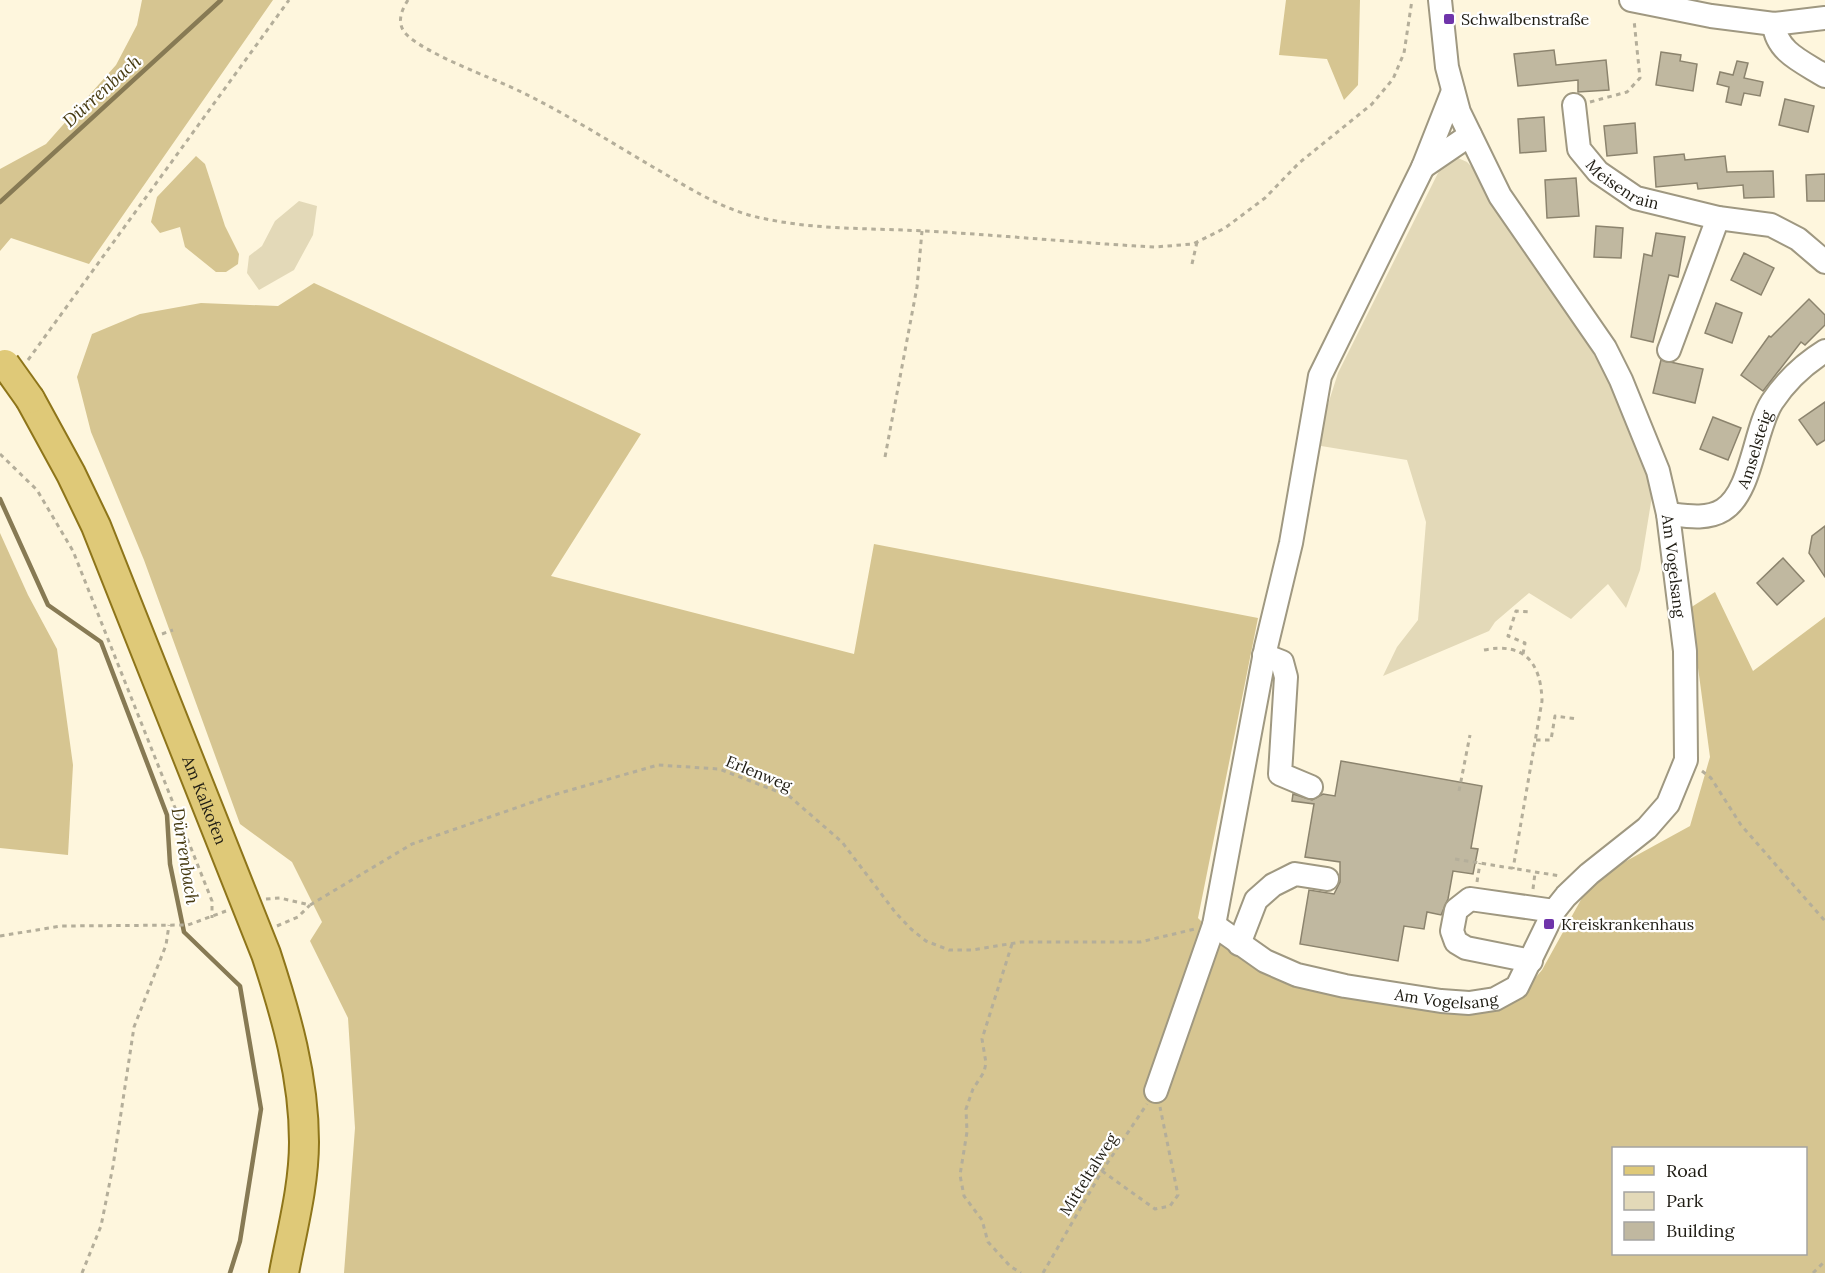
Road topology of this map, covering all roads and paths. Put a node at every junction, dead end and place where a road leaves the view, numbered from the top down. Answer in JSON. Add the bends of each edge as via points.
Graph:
{"nodes":[{"id":1,"x":289,"y":0,"type":"edge"},
{"id":2,"x":408,"y":0,"type":"edge"},
{"id":3,"x":1412,"y":0,"type":"edge"},
{"id":4,"x":1440,"y":0,"type":"edge"},
{"id":5,"x":1632,"y":0,"type":"edge"},
{"id":6,"x":1712,"y":8,"type":"edge"},
{"id":7,"x":1825,"y":18,"type":"edge"},
{"id":8,"x":1774,"y":24,"type":"junction"},
{"id":9,"x":1825,"y":76,"type":"edge"},
{"id":10,"x":1453,"y":91,"type":"junction"},
{"id":11,"x":1574,"y":105,"type":"joint"},
{"id":12,"x":1470,"y":135,"type":"junction"},
{"id":13,"x":1423,"y":167,"type":"junction"},
{"id":14,"x":1718,"y":218,"type":"junction"},
{"id":15,"x":922,"y":231,"type":"junction"},
{"id":16,"x":1197,"y":242,"type":"junction"},
{"id":17,"x":1825,"y":262,"type":"edge"},
{"id":18,"x":1192,"y":264,"type":"dead end"},
{"id":19,"x":1669,"y":350,"type":"dead end"},
{"id":20,"x":1825,"y":351,"type":"edge"},
{"id":21,"x":9,"y":363,"type":"edge"},
{"id":22,"x":0,"y":454,"type":"edge"},
{"id":23,"x":885,"y":457,"type":"dead end"},
{"id":24,"x":1668,"y":514,"type":"junction"},
{"id":25,"x":1532,"y":612,"type":"dead end"},
{"id":26,"x":1484,"y":650,"type":"dead end"},
{"id":27,"x":1522,"y":654,"type":"junction"},
{"id":28,"x":1264,"y":655,"type":"junction"},
{"id":29,"x":1577,"y":719,"type":"dead end"},
{"id":30,"x":1470,"y":735,"type":"dead end"},
{"id":31,"x":1536,"y":740,"type":"junction"},
{"id":32,"x":1686,"y":760,"type":"junction"},
{"id":33,"x":1311,"y":787,"type":"dead end"},
{"id":34,"x":1459,"y":791,"type":"dead end"},
{"id":35,"x":1455,"y":859,"type":"dead end"},
{"id":36,"x":1513,"y":869,"type":"junction"},
{"id":37,"x":1589,"y":874,"type":"junction"},
{"id":38,"x":1327,"y":879,"type":"dead end"},
{"id":39,"x":260,"y":899,"type":"dead end"},
{"id":40,"x":310,"y":905,"type":"junction"},
{"id":41,"x":234,"y":908,"type":"dead end"},
{"id":42,"x":1554,"y":911,"type":"junction"},
{"id":43,"x":212,"y":918,"type":"junction"},
{"id":44,"x":1825,"y":921,"type":"edge"},
{"id":45,"x":169,"y":925,"type":"junction"},
{"id":46,"x":1214,"y":925,"type":"junction"},
{"id":47,"x":257,"y":930,"type":"junction"},
{"id":48,"x":0,"y":936,"type":"edge"},
{"id":49,"x":1012,"y":944,"type":"junction"},
{"id":50,"x":1239,"y":944,"type":"junction"},
{"id":51,"x":1531,"y":961,"type":"junction"},
{"id":52,"x":1156,"y":1090,"type":"junction"},
{"id":53,"x":1102,"y":1171,"type":"junction"},
{"id":54,"x":1825,"y":1261,"type":"edge"},
{"id":55,"x":82,"y":1273,"type":"edge"},
{"id":56,"x":284,"y":1273,"type":"edge"},
{"id":57,"x":1021,"y":1273,"type":"edge"},
{"id":58,"x":1043,"y":1273,"type":"edge"},
{"id":59,"x":1813,"y":1273,"type":"edge"}],
"edges":[{"from":1,"to":21,"type":"path"},
{"from":2,"to":15,"type":"path","via":[[400,21],[411,39],[509,86],[734,210],[767,219],[837,227]]},
{"from":3,"to":16,"type":"path","via":[[1404,53],[1393,79],[1372,104],[1299,163],[1265,198],[1225,228]]},
{"from":4,"to":10,"type":"street","name":"Am Vogelsang"},
{"from":5,"to":6,"type":"street"},
{"from":5,"to":11,"type":"path","via":[[1640,78],[1627,92]]},
{"from":6,"to":8,"type":"street"},
{"from":7,"to":8,"type":"street"},
{"from":8,"to":9,"type":"street","via":[[1775,37],[1785,51]]},
{"from":10,"to":12,"type":"street","name":"Am Vogelsang"},
{"from":10,"to":13,"type":"street"},
{"from":11,"to":14,"type":"street","name":"Meisenrain","via":[[1579,149],[1598,172],[1636,198]]},
{"from":12,"to":13,"type":"street"},
{"from":12,"to":24,"type":"street","name":"Am Vogelsang","via":[[1500,196],[1605,348],[1658,471]]},
{"from":13,"to":28,"type":"street","via":[[1320,376],[1291,543]]},
{"from":14,"to":17,"type":"street","name":"Meisenrain","via":[[1771,225],[1798,239]]},
{"from":14,"to":19,"type":"street"},
{"from":15,"to":16,"type":"path","via":[[1155,247]]},
{"from":15,"to":23,"type":"path","via":[[917,287]]},
{"from":16,"to":18,"type":"path"},
{"from":20,"to":24,"type":"street","name":"Amselsteig","via":[[1802,366],[1771,403],[1736,498],[1722,510],[1701,517]]},
{"from":21,"to":47,"type":"main road","name":"Am Kalkofen","bridge":true,"via":[[96,526]]},
{"from":22,"to":43,"type":"path","via":[[37,490],[73,551],[212,901]]},
{"from":24,"to":32,"type":"street","name":"Am Vogelsang","via":[[1685,651]]},
{"from":25,"to":27,"type":"path","via":[[1516,611],[1508,636],[1525,643]]},
{"from":26,"to":27,"type":"path","via":[[1501,646]]},
{"from":27,"to":31,"type":"path","via":[[1542,679]]},
{"from":28,"to":33,"type":"street","via":[[1282,662],[1286,677],[1280,774]]},
{"from":28,"to":46,"type":"street"},
{"from":29,"to":31,"type":"path","via":[[1555,716],[1551,740]]},
{"from":30,"to":34,"type":"path"},
{"from":31,"to":36,"type":"path"},
{"from":32,"to":37,"type":"street","name":"Am Vogelsang","via":[[1668,804],[1647,828]]},
{"from":32,"to":44,"type":"path","via":[[1711,778],[1742,825]]},
{"from":35,"to":36,"type":"path"},
{"from":36,"to":37,"type":"path","via":[[1554,876]]},
{"from":37,"to":42,"type":"street","name":"Am Vogelsang"},
{"from":38,"to":50,"type":"street","via":[[1295,874],[1273,885],[1256,900]]},
{"from":39,"to":40,"type":"path","via":[[280,898]]},
{"from":40,"to":47,"type":"path","name":"Erlenweg","via":[[298,917],[277,927]]},
{"from":40,"to":49,"type":"path","name":"Erlenweg","via":[[412,844],[553,795],[658,765],[719,769],[789,796],[842,842],[895,912],[926,941],[949,950],[972,951]]},
{"from":41,"to":43,"type":"path"},
{"from":42,"to":51,"type":"street","name":"Am Vogelsang"},
{"from":42,"to":51,"type":"street","via":[[1470,898],[1456,910],[1452,931],[1456,942],[1466,948]]},
{"from":43,"to":45,"type":"path","via":[[188,925]]},
{"from":45,"to":48,"type":"path","via":[[61,926]]},
{"from":45,"to":55,"type":"path","via":[[166,945],[134,1027],[101,1226]]},
{"from":46,"to":49,"type":"path","name":"Erlenweg","via":[[1140,942]]},
{"from":46,"to":50,"type":"street","name":"Am Vogelsang"},
{"from":46,"to":52,"type":"street"},
{"from":47,"to":56,"type":"main road","name":"Am Kalkofen","via":[[287,1018],[299,1078],[304,1143]]},
{"from":49,"to":57,"type":"path","via":[[982,1039],[984,1072],[966,1109],[967,1132],[960,1175],[964,1196],[982,1220],[988,1242]]},
{"from":50,"to":51,"type":"street","name":"Am Vogelsang","via":[[1297,975],[1345,986],[1469,1003],[1495,999],[1517,987]]},
{"from":52,"to":53,"type":"path","name":"Mitteltalweg"},
{"from":52,"to":53,"type":"path","via":[[1178,1195],[1170,1206],[1155,1209]]},
{"from":53,"to":58,"type":"path","name":"Mitteltalweg"},
{"from":54,"to":59,"type":"path"}]}
